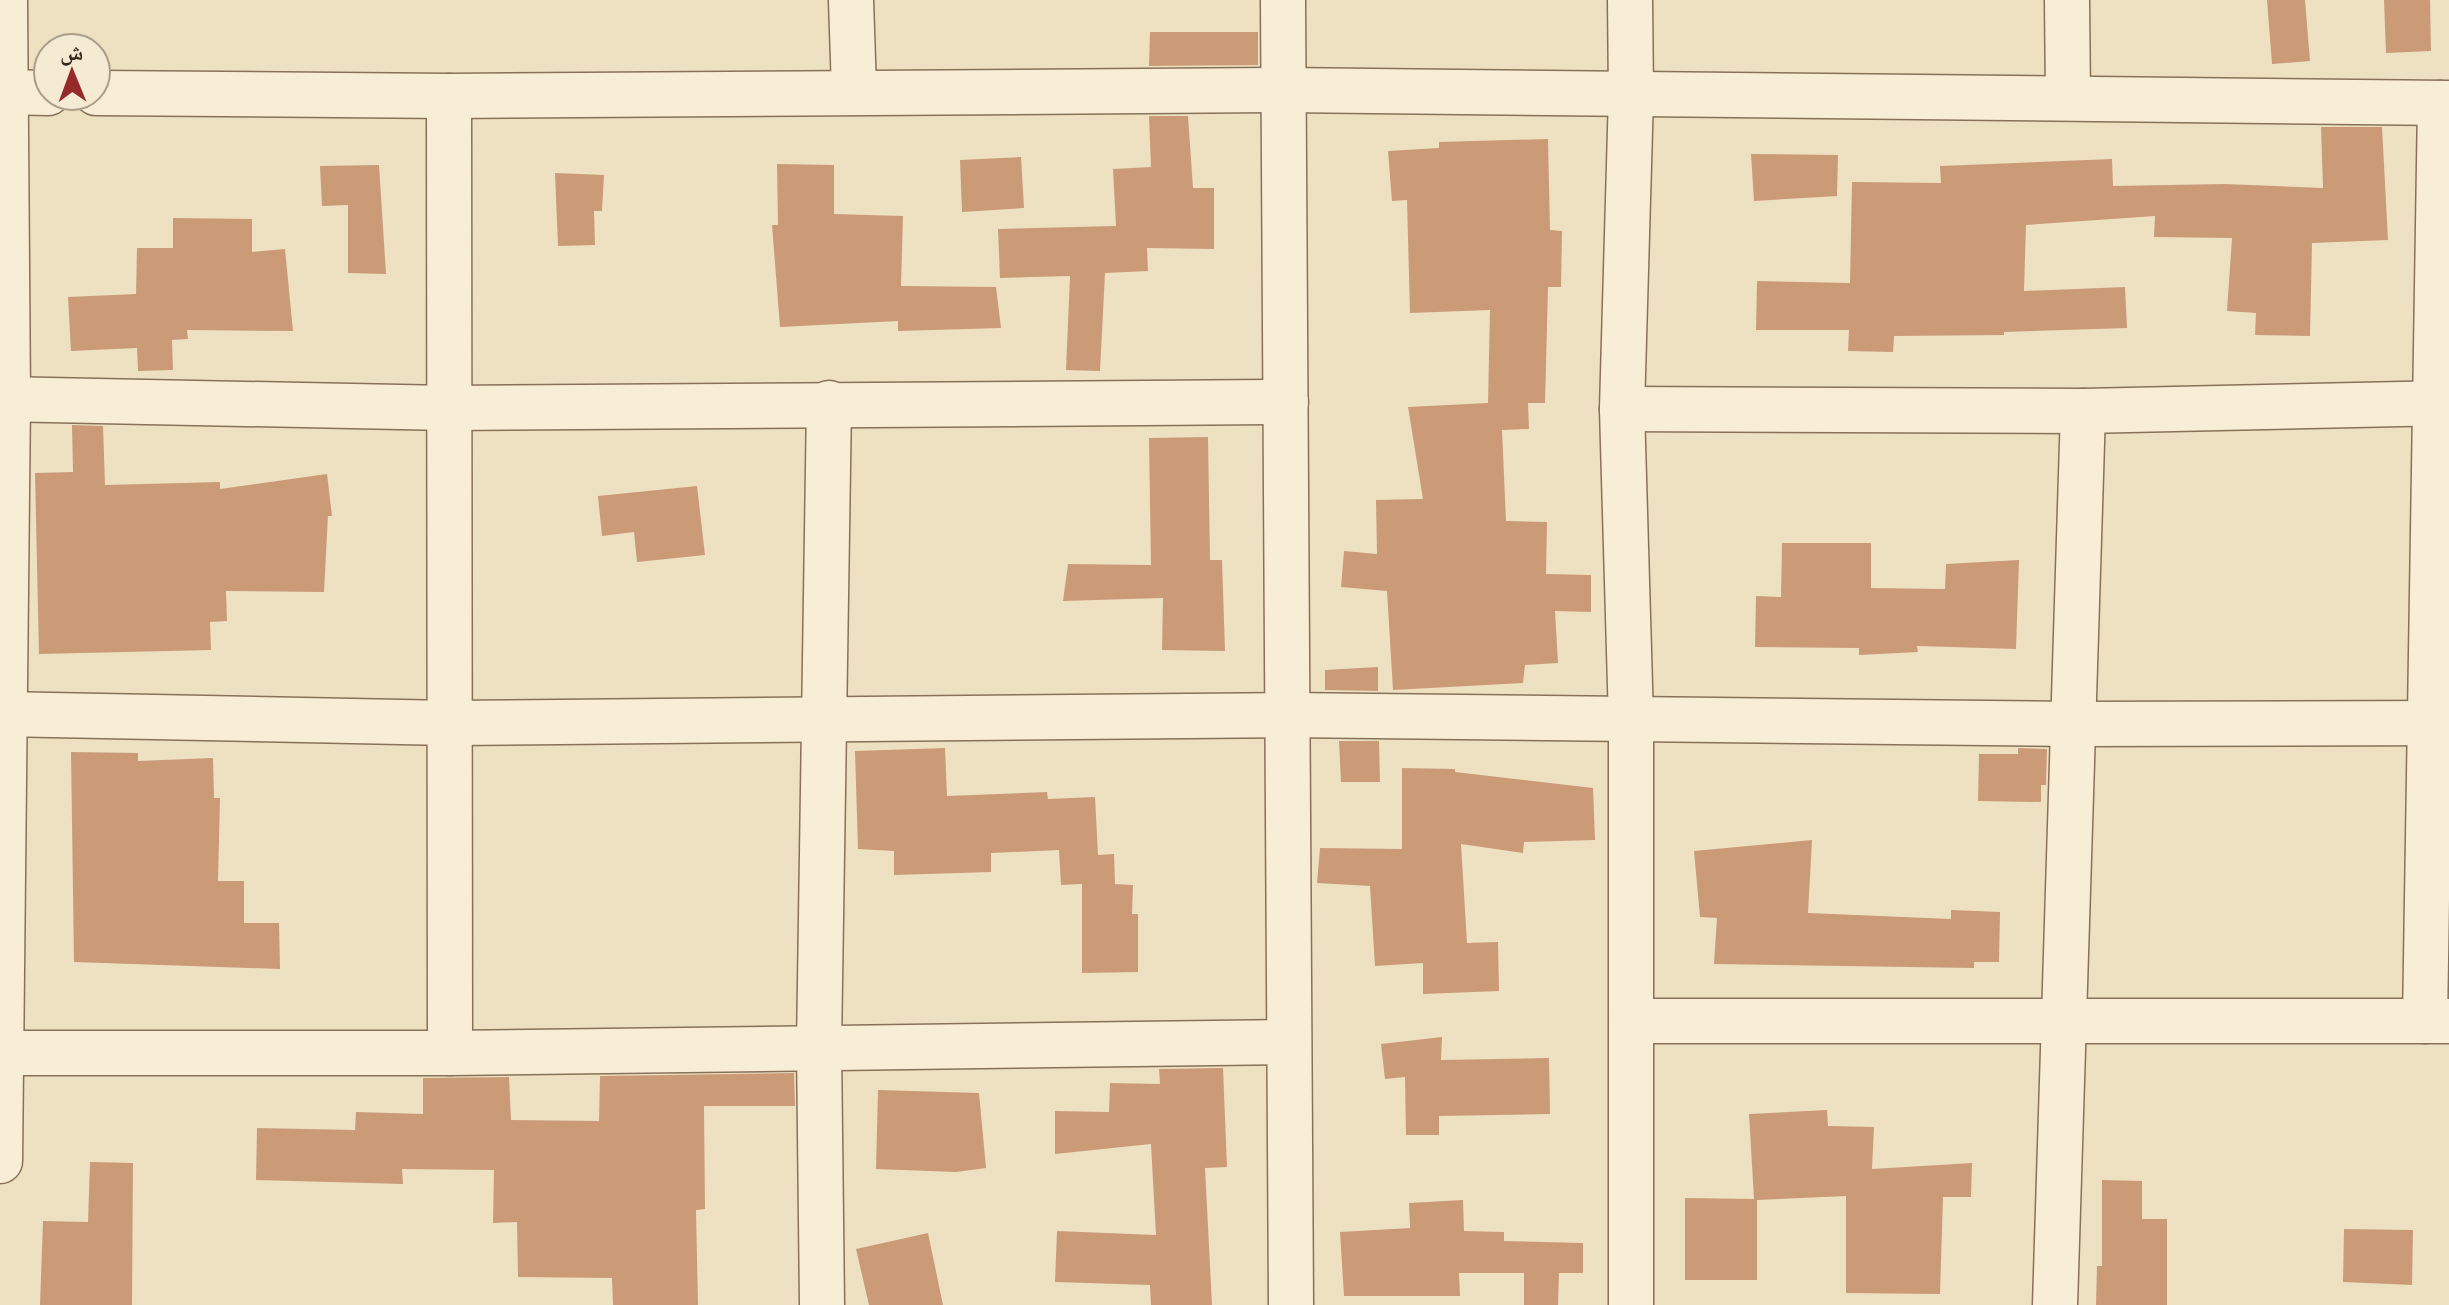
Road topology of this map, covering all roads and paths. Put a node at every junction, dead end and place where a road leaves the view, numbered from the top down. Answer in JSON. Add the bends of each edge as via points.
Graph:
{"nodes":[{"id":1,"x":5,"y":0,"type":"edge"},
{"id":2,"x":851,"y":0,"type":"edge"},
{"id":3,"x":1283,"y":0,"type":"edge"},
{"id":4,"x":1630,"y":0,"type":"edge"},
{"id":5,"x":2067,"y":0,"type":"edge"},
{"id":6,"x":854,"y":90,"type":"junction"},
{"id":7,"x":1284,"y":90,"type":"junction"},
{"id":8,"x":18,"y":92,"type":"edge"},
{"id":9,"x":112,"y":93,"type":"edge"},
{"id":10,"x":1631,"y":95,"type":"junction"},
{"id":11,"x":449,"y":96,"type":"junction"},
{"id":12,"x":2068,"y":98,"type":"junction"},
{"id":13,"x":2445,"y":103,"type":"edge"},
{"id":14,"x":4,"y":399,"type":"edge"},
{"id":15,"x":1286,"y":402,"type":"junction"},
{"id":16,"x":829,"y":403,"type":"junction"},
{"id":17,"x":2443,"y":403,"type":"edge"},
{"id":18,"x":449,"y":408,"type":"junction"},
{"id":19,"x":1622,"y":409,"type":"junction"},
{"id":20,"x":2083,"y":411,"type":"junction"},
{"id":21,"x":3,"y":714,"type":"edge"},
{"id":22,"x":1287,"y":715,"type":"junction"},
{"id":23,"x":822,"y":718,"type":"junction"},
{"id":24,"x":1631,"y":720,"type":"junction"},
{"id":25,"x":450,"y":723,"type":"junction"},
{"id":26,"x":2440,"y":723,"type":"edge"},
{"id":27,"x":2071,"y":724,"type":"junction"},
{"id":28,"x":1632,"y":1021,"type":"junction"},
{"id":29,"x":2437,"y":1021,"type":"edge"},
{"id":30,"x":2063,"y":1023,"type":"junction"},
{"id":31,"x":1288,"y":1042,"type":"junction"},
{"id":32,"x":819,"y":1047,"type":"junction"},
{"id":33,"x":2,"y":1053,"type":"edge"},
{"id":34,"x":450,"y":1053,"type":"junction"},
{"id":35,"x":0,"y":1161,"type":"edge"},
{"id":36,"x":822,"y":1305,"type":"edge"},
{"id":37,"x":1291,"y":1305,"type":"edge"},
{"id":38,"x":1631,"y":1305,"type":"edge"},
{"id":39,"x":2055,"y":1305,"type":"edge"}],
"edges":[{"from":1,"to":8,"type":"street"},
{"from":2,"to":6,"type":"street"},
{"from":3,"to":7,"type":"street"},
{"from":4,"to":10,"type":"street"},
{"from":5,"to":12,"type":"street"},
{"from":6,"to":7,"type":"street"},
{"from":6,"to":11,"type":"street"},
{"from":7,"to":10,"type":"street"},
{"from":7,"to":15,"type":"street"},
{"from":8,"to":14,"type":"street"},
{"from":9,"to":11,"type":"street"},
{"from":10,"to":12,"type":"street"},
{"from":10,"to":19,"type":"street"},
{"from":11,"to":18,"type":"street"},
{"from":12,"to":13,"type":"street"},
{"from":13,"to":17,"type":"street"},
{"from":14,"to":18,"type":"street"},
{"from":14,"to":21,"type":"street"},
{"from":15,"to":16,"type":"street"},
{"from":15,"to":22,"type":"street"},
{"from":16,"to":18,"type":"street"},
{"from":16,"to":23,"type":"street"},
{"from":17,"to":20,"type":"street"},
{"from":17,"to":26,"type":"street"},
{"from":18,"to":25,"type":"street"},
{"from":19,"to":20,"type":"street"},
{"from":19,"to":24,"type":"street"},
{"from":20,"to":27,"type":"street"},
{"from":21,"to":25,"type":"street"},
{"from":21,"to":33,"type":"street"},
{"from":22,"to":23,"type":"street"},
{"from":22,"to":24,"type":"street"},
{"from":22,"to":31,"type":"street"},
{"from":23,"to":25,"type":"street"},
{"from":23,"to":32,"type":"street"},
{"from":24,"to":27,"type":"street"},
{"from":24,"to":28,"type":"street"},
{"from":25,"to":34,"type":"street"},
{"from":26,"to":27,"type":"street"},
{"from":26,"to":29,"type":"street"},
{"from":27,"to":30,"type":"street"},
{"from":28,"to":30,"type":"street"},
{"from":28,"to":38,"type":"street"},
{"from":29,"to":30,"type":"street"},
{"from":30,"to":39,"type":"street"},
{"from":31,"to":32,"type":"street"},
{"from":31,"to":37,"type":"street"},
{"from":32,"to":34,"type":"street"},
{"from":32,"to":36,"type":"street"},
{"from":33,"to":34,"type":"street"},
{"from":33,"to":35,"type":"street"}]}
